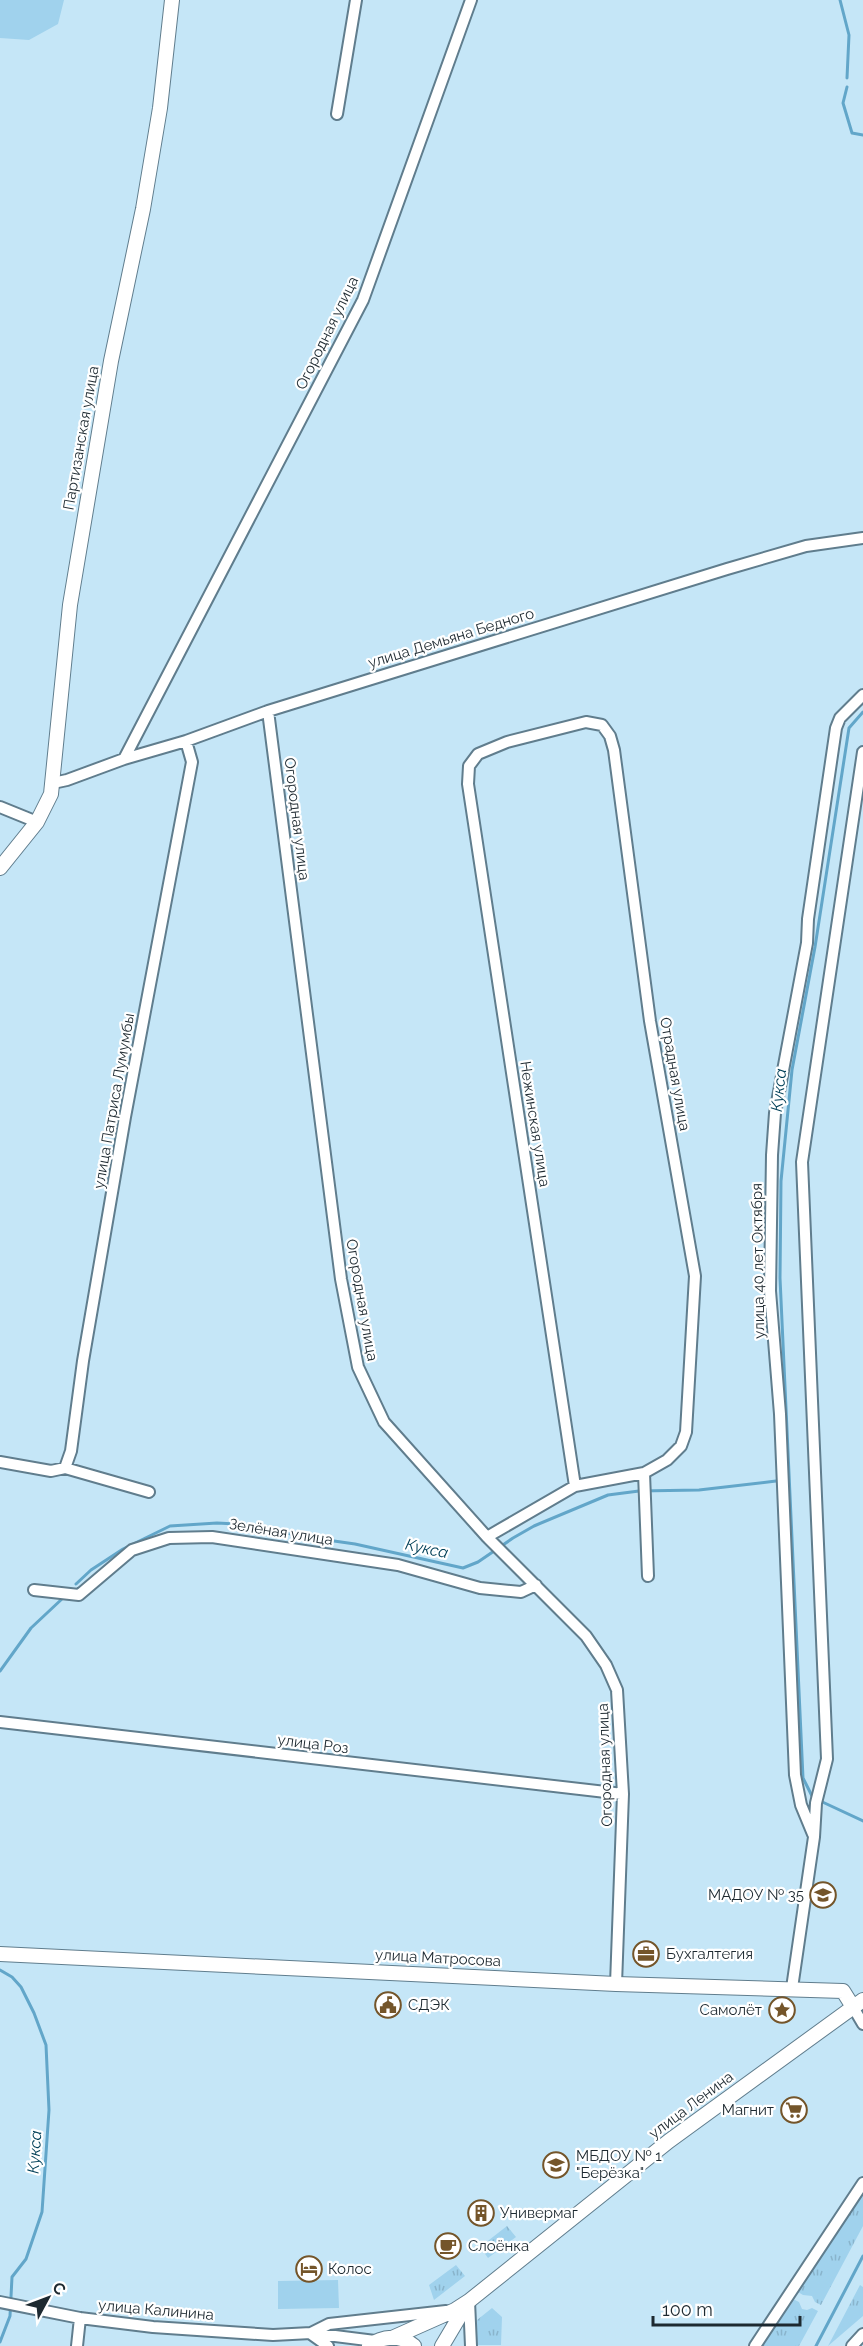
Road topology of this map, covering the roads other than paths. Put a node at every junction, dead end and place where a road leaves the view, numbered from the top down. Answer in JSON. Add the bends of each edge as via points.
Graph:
{"nodes":[{"id":1,"x":172,"y":0,"type":"edge"},
{"id":2,"x":356,"y":0,"type":"edge"},
{"id":3,"x":471,"y":0,"type":"edge"},
{"id":4,"x":337,"y":114,"type":"dead end"},
{"id":5,"x":863,"y":537,"type":"edge"},
{"id":6,"x":863,"y":695,"type":"edge"},
{"id":7,"x":268,"y":711,"type":"junction"},
{"id":8,"x":186,"y":741,"type":"junction"},
{"id":9,"x":863,"y":752,"type":"edge"},
{"id":10,"x":124,"y":759,"type":"junction"},
{"id":11,"x":469,"y":766,"type":"joint"},
{"id":12,"x":52,"y":783,"type":"junction"},
{"id":13,"x":0,"y":807,"type":"edge"},
{"id":14,"x":37,"y":822,"type":"junction"},
{"id":15,"x":0,"y":868,"type":"edge"},
{"id":16,"x":0,"y":1462,"type":"edge"},
{"id":17,"x":65,"y":1468,"type":"junction"},
{"id":18,"x":644,"y":1473,"type":"junction"},
{"id":19,"x":575,"y":1486,"type":"junction"},
{"id":20,"x":148,"y":1492,"type":"dead end"},
{"id":21,"x":491,"y":1540,"type":"junction"},
{"id":22,"x":648,"y":1576,"type":"dead end"},
{"id":23,"x":536,"y":1585,"type":"junction"},
{"id":24,"x":34,"y":1590,"type":"dead end"},
{"id":25,"x":0,"y":1722,"type":"edge"},
{"id":26,"x":623,"y":1794,"type":"junction"},
{"id":27,"x":814,"y":1837,"type":"junction"},
{"id":28,"x":0,"y":1954,"type":"edge"},
{"id":29,"x":616,"y":1984,"type":"junction"},
{"id":30,"x":792,"y":1988,"type":"junction"},
{"id":31,"x":858,"y":2003,"type":"edge"},
{"id":32,"x":863,"y":2024,"type":"edge"},
{"id":33,"x":863,"y":2183,"type":"edge"},
{"id":34,"x":469,"y":2301,"type":"junction"},
{"id":35,"x":0,"y":2302,"type":"edge"},
{"id":36,"x":455,"y":2310,"type":"junction"},
{"id":37,"x":80,"y":2318,"type":"junction"},
{"id":38,"x":311,"y":2333,"type":"junction"},
{"id":39,"x":863,"y":2334,"type":"edge"},
{"id":40,"x":392,"y":2338,"type":"junction"},
{"id":41,"x":372,"y":2344,"type":"edge"},
{"id":42,"x":77,"y":2346,"type":"edge"},
{"id":43,"x":316,"y":2346,"type":"edge"},
{"id":44,"x":328,"y":2346,"type":"edge"},
{"id":45,"x":414,"y":2346,"type":"edge"},
{"id":46,"x":442,"y":2346,"type":"edge"},
{"id":47,"x":471,"y":2346,"type":"edge"},
{"id":48,"x":755,"y":2346,"type":"edge"},
{"id":49,"x":852,"y":2346,"type":"edge"}],
"edges":[{"from":1,"to":12,"type":"street","name":"Партизанская улица","via":[[143,209],[111,361],[70,605]]},
{"from":2,"to":4,"type":"street"},
{"from":3,"to":10,"type":"street","name":"Огородная улица","via":[[363,300]]},
{"from":5,"to":7,"type":"street","name":"улица Демьяна Бедного","via":[[806,546],[738,565]]},
{"from":6,"to":27,"type":"street","name":"улица 40 лет Октября","via":[[840,718],[836,729],[807,943],[775,1113],[772,1155],[770,1291],[780,1414],[795,1775],[801,1805]]},
{"from":7,"to":8,"type":"street","name":"улица Демьяна Бедного"},
{"from":7,"to":21,"type":"street","name":"Огородная улица","via":[[340,1279],[358,1367],[384,1422]]},
{"from":8,"to":10,"type":"street","name":"улица Демьяна Бедного"},
{"from":8,"to":17,"type":"street","name":"улица Патриса Лумумбы","via":[[192,762]]},
{"from":9,"to":27,"type":"street","via":[[802,1162],[827,1759],[817,1799]]},
{"from":10,"to":12,"type":"street","name":"улица Демьяна Бедного"},
{"from":11,"to":18,"type":"street","name":"Отрадная улица","via":[[478,754],[507,742],[586,722],[602,725],[614,750],[650,1020],[694,1276],[686,1432],[681,1446],[667,1460]]},
{"from":11,"to":19,"type":"street","name":"Нежинская улица","via":[[468,784]]},
{"from":12,"to":14,"type":"street","name":"Партизанская улица","via":[[51,794]]},
{"from":13,"to":14,"type":"street"},
{"from":14,"to":15,"type":"street","name":"Партизанская улица"},
{"from":16,"to":17,"type":"street","via":[[51,1471]]},
{"from":17,"to":20,"type":"street"},
{"from":18,"to":19,"type":"street"},
{"from":18,"to":22,"type":"street"},
{"from":19,"to":21,"type":"street"},
{"from":21,"to":23,"type":"street","name":"Огородная улица"},
{"from":23,"to":24,"type":"street","name":"Зелёная улица","via":[[521,1592],[480,1588],[398,1564],[212,1537],[169,1538],[132,1550],[80,1595]]},
{"from":23,"to":26,"type":"street","name":"Огородная улица","via":[[586,1636],[618,1690]]},
{"from":25,"to":26,"type":"street","name":"улица Роз"},
{"from":26,"to":29,"type":"street","name":"Огородная улица"},
{"from":27,"to":30,"type":"street"},
{"from":28,"to":29,"type":"street","name":"улица Матросова"},
{"from":29,"to":30,"type":"street","name":"улица Матросова"},
{"from":30,"to":31,"type":"street","name":"улица Матросова","via":[[843,1991]]},
{"from":31,"to":32,"type":"street"},
{"from":31,"to":34,"type":"street","name":"улица Ленина","via":[[669,2141]]},
{"from":33,"to":48,"type":"street"},
{"from":34,"to":36,"type":"street","name":"улица Ленина"},
{"from":34,"to":46,"type":"street","name":"улица Ленина"},
{"from":34,"to":47,"type":"street"},
{"from":35,"to":37,"type":"street","name":"улица Калинина"},
{"from":36,"to":38,"type":"street","name":"улица Калинина","via":[[329,2324]]},
{"from":36,"to":40,"type":"street","name":"улица Ленина"},
{"from":37,"to":38,"type":"street","name":"улица Калинина","via":[[273,2335]]},
{"from":37,"to":42,"type":"street"},
{"from":38,"to":41,"type":"street","name":"улица Калинина"},
{"from":38,"to":43,"type":"street"},
{"from":38,"to":44,"type":"street"},
{"from":39,"to":49,"type":"street"},
{"from":40,"to":41,"type":"street","name":"улица Ленина"},
{"from":40,"to":45,"type":"street"}]}
